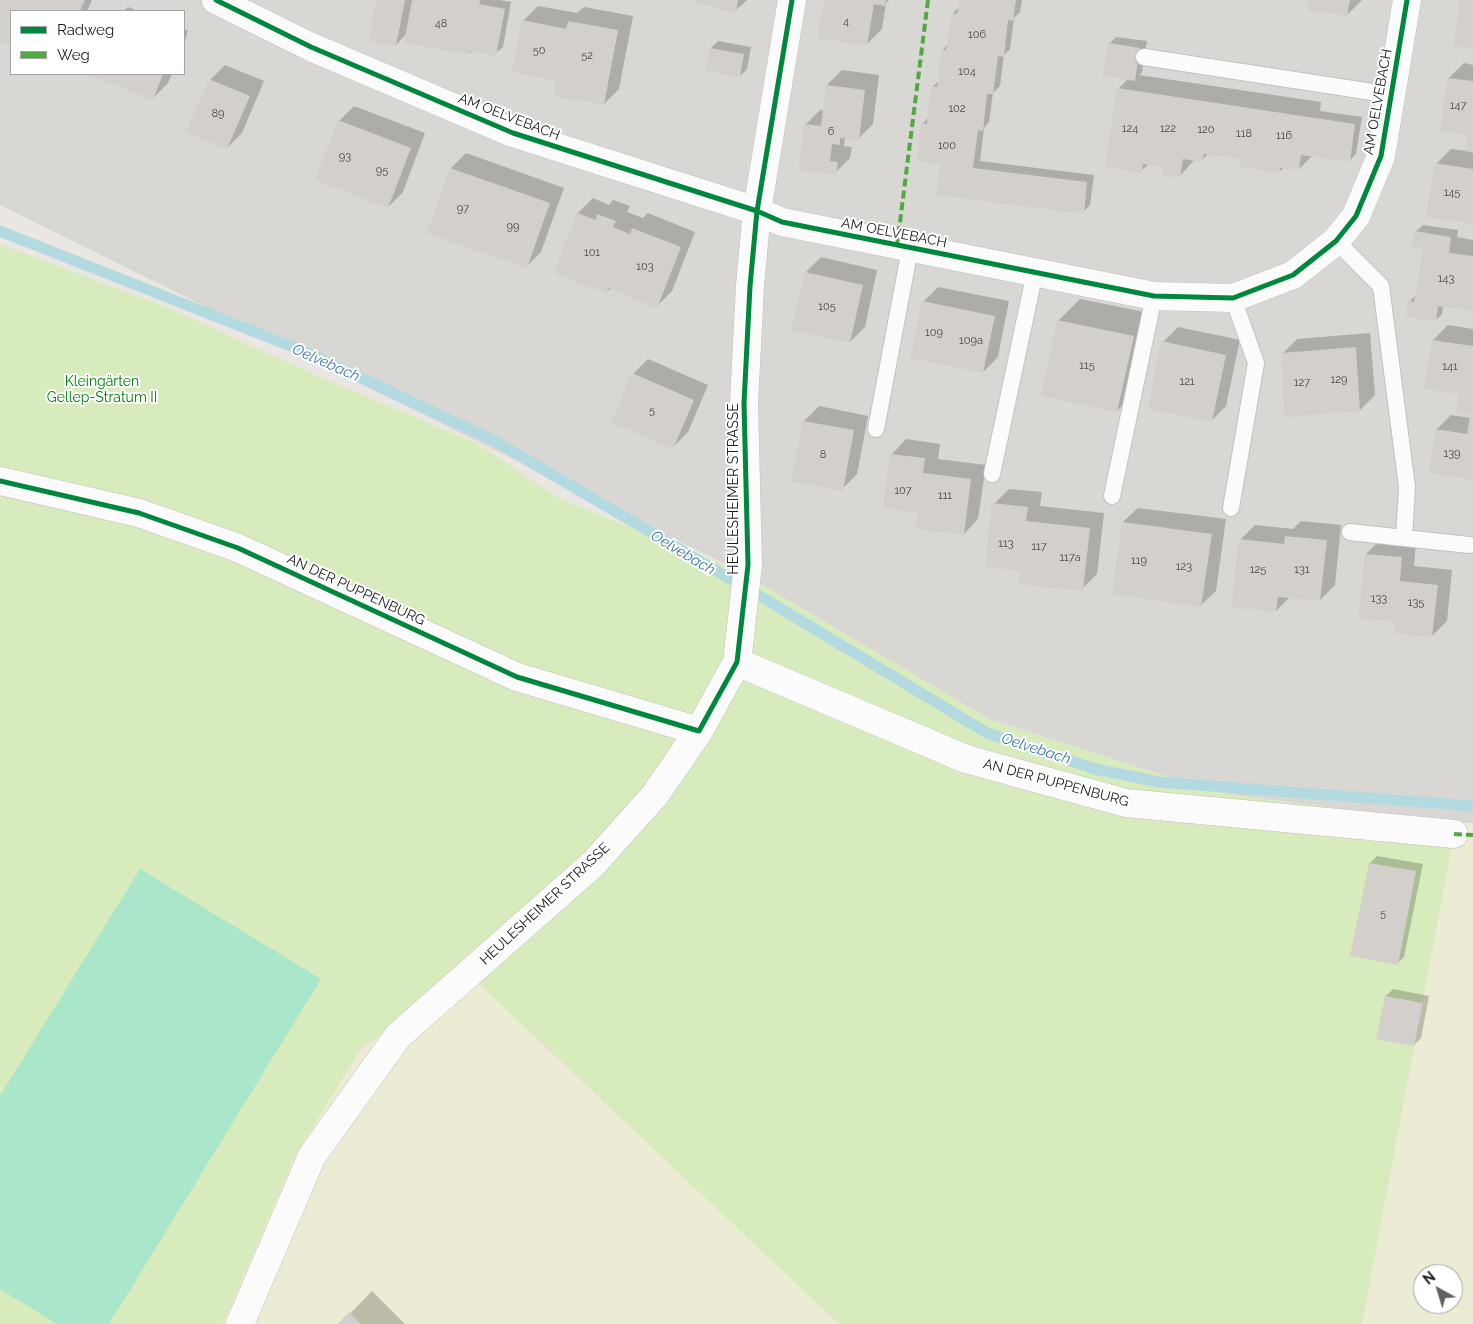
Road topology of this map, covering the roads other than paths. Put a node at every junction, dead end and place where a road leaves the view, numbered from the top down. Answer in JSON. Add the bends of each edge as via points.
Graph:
{"nodes":[{"id":1,"x":216,"y":0,"type":"edge"},
{"id":2,"x":792,"y":0,"type":"edge"},
{"id":3,"x":1407,"y":0,"type":"edge"},
{"id":4,"x":1144,"y":57,"type":"dead end"},
{"id":5,"x":1392,"y":95,"type":"junction"},
{"id":6,"x":757,"y":211,"type":"junction"},
{"id":7,"x":1336,"y":241,"type":"junction"},
{"id":8,"x":910,"y":249,"type":"junction"},
{"id":9,"x":1035,"y":272,"type":"junction"},
{"id":10,"x":1154,"y":296,"type":"junction"},
{"id":11,"x":1233,"y":298,"type":"junction"},
{"id":12,"x":876,"y":429,"type":"dead end"},
{"id":13,"x":992,"y":474,"type":"dead end"},
{"id":14,"x":0,"y":481,"type":"edge"},
{"id":15,"x":1112,"y":496,"type":"dead end"},
{"id":16,"x":1231,"y":508,"type":"dead end"},
{"id":17,"x":1350,"y":532,"type":"dead end"},
{"id":18,"x":1404,"y":538,"type":"junction"},
{"id":19,"x":1469,"y":546,"type":"dead end"},
{"id":20,"x":737,"y":662,"type":"junction"},
{"id":21,"x":700,"y":731,"type":"junction"},
{"id":22,"x":1454,"y":834,"type":"dead end"},
{"id":23,"x":240,"y":1324,"type":"edge"}],
"edges":[{"from":1,"to":6,"type":"street","name":"AM OELVEBACH","via":[[311,48],[513,133]]},
{"from":2,"to":6,"type":"street","name":"HEULESHEIMER STRASSE"},
{"from":3,"to":5,"type":"street","name":"AM OELVEBACH"},
{"from":4,"to":5,"type":"lane","name":"AM OELVEBACH"},
{"from":5,"to":7,"type":"street","name":"AM OELVEBACH","via":[[1381,156],[1356,216]]},
{"from":6,"to":8,"type":"street","name":"AM OELVEBACH","via":[[782,222]]},
{"from":6,"to":20,"type":"street","name":"HEULESHEIMER STRASSE","via":[[744,403],[748,565]]},
{"from":7,"to":11,"type":"street","name":"AM OELVEBACH","via":[[1292,275]]},
{"from":7,"to":18,"type":"lane","via":[[1381,286],[1407,487]]},
{"from":8,"to":9,"type":"street","name":"AM OELVEBACH"},
{"from":8,"to":12,"type":"lane","name":"AM OELVEBACH"},
{"from":9,"to":10,"type":"street","name":"AM OELVEBACH"},
{"from":9,"to":13,"type":"lane"},
{"from":10,"to":11,"type":"street","name":"AM OELVEBACH"},
{"from":10,"to":15,"type":"lane"},
{"from":11,"to":16,"type":"lane","via":[[1256,363]]},
{"from":14,"to":21,"type":"street","name":"AN DER PUPPENBURG","via":[[139,513],[238,548],[518,678]]},
{"from":17,"to":18,"type":"lane"},
{"from":18,"to":19,"type":"lane"},
{"from":20,"to":21,"type":"street","name":"HEULESHEIMER STRASSE"},
{"from":20,"to":22,"type":"street","name":"AN DER PUPPENBURG","via":[[966,760],[1126,803]]},
{"from":21,"to":23,"type":"street","name":"HEULESHEIMER STRASSE","via":[[655,795],[593,864],[398,1036],[312,1156]]}]}
